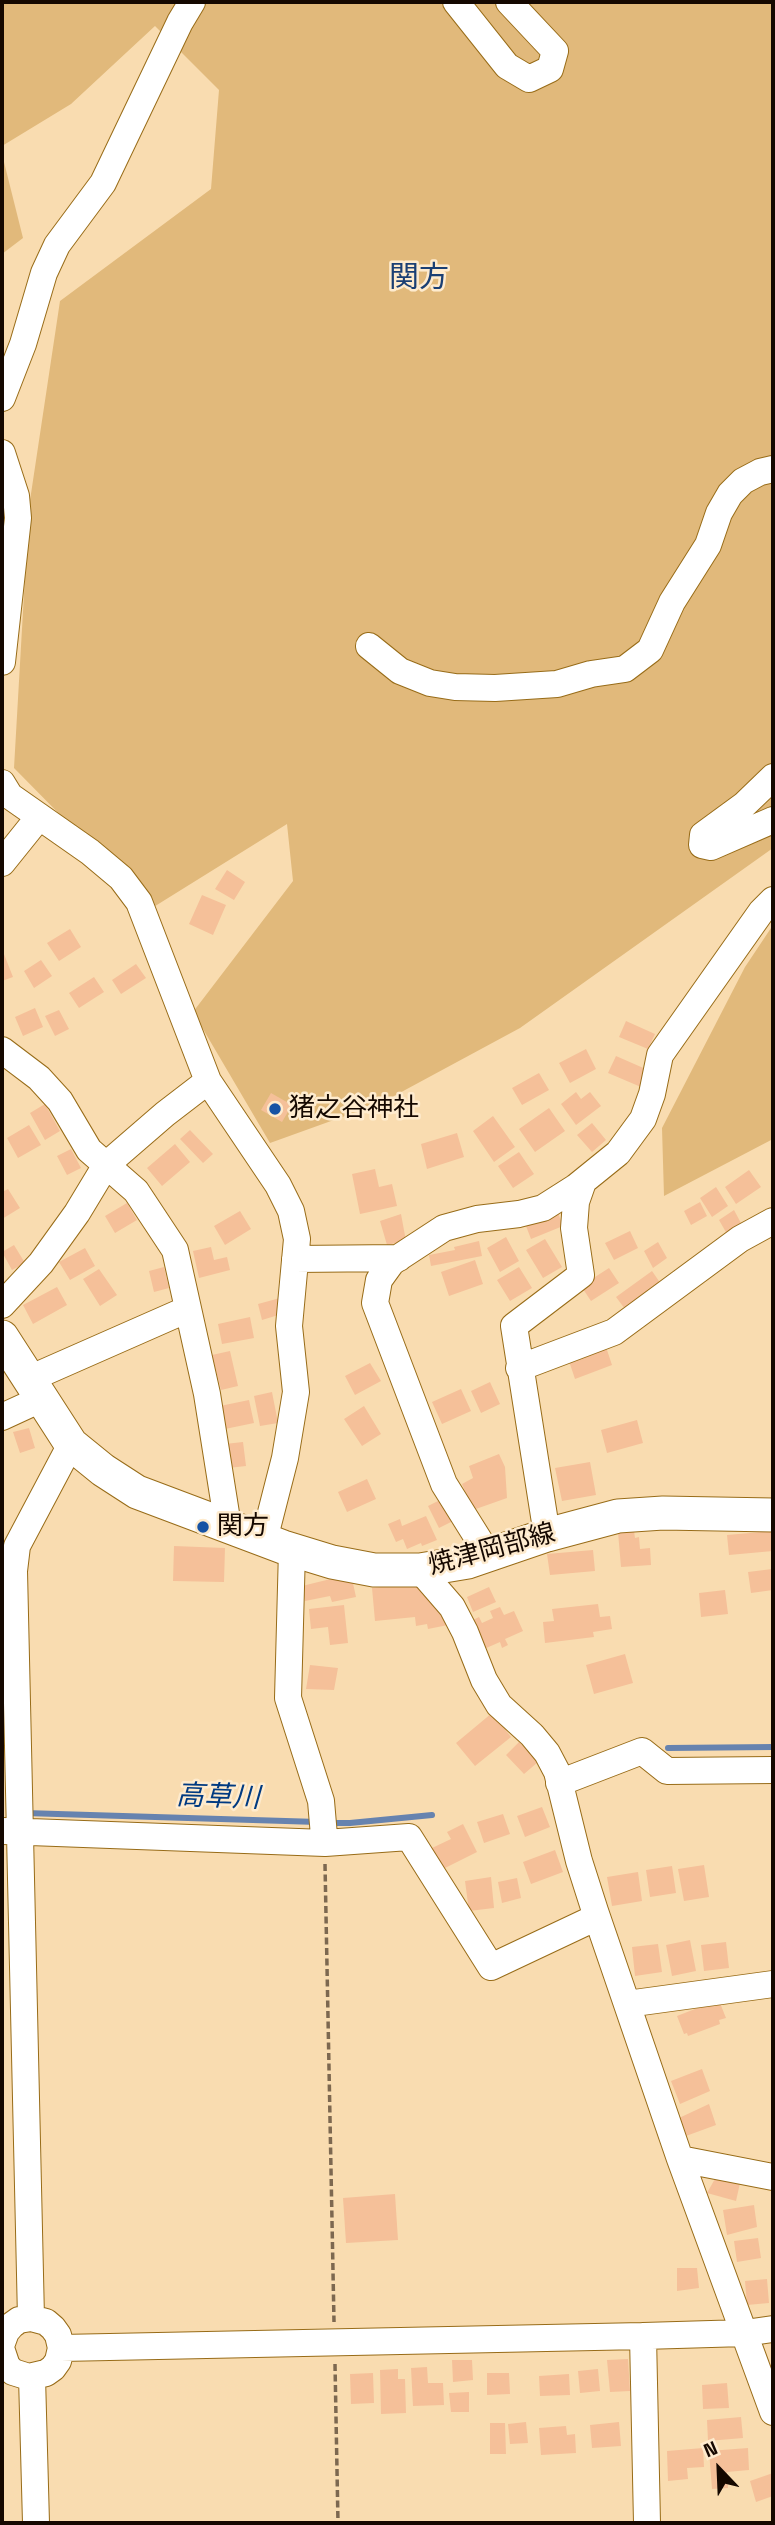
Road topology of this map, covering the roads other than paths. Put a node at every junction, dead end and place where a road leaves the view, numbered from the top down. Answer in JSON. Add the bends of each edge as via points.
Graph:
{"nodes":[{"id":1,"x":192,"y":2,"type":"edge"},
{"id":2,"x":456,"y":2,"type":"edge"},
{"id":3,"x":509,"y":2,"type":"edge"},
{"id":4,"x":2,"y":398,"type":"edge"},
{"id":5,"x":2,"y":453,"type":"edge"},
{"id":6,"x":773,"y":469,"type":"edge"},
{"id":7,"x":369,"y":646,"type":"dead end"},
{"id":8,"x":2,"y":662,"type":"edge"},
{"id":9,"x":773,"y":777,"type":"edge"},
{"id":10,"x":2,"y":783,"type":"edge"},
{"id":11,"x":39,"y":817,"type":"junction"},
{"id":12,"x":773,"y":820,"type":"edge"},
{"id":13,"x":2,"y":863,"type":"edge"},
{"id":14,"x":773,"y":900,"type":"edge"},
{"id":15,"x":2,"y":1050,"type":"edge"},
{"id":16,"x":208,"y":1082,"type":"junction"},
{"id":17,"x":106,"y":1165,"type":"junction"},
{"id":18,"x":583,"y":1182,"type":"junction"},
{"id":19,"x":773,"y":1221,"type":"edge"},
{"id":20,"x":399,"y":1258,"type":"junction"},
{"id":21,"x":295,"y":1259,"type":"junction"},
{"id":22,"x":2,"y":1305,"type":"edge"},
{"id":23,"x":188,"y":1309,"type":"junction"},
{"id":24,"x":2,"y":1337,"type":"edge"},
{"id":25,"x":519,"y":1368,"type":"junction"},
{"id":26,"x":35,"y":1389,"type":"junction"},
{"id":27,"x":2,"y":1417,"type":"edge"},
{"id":28,"x":71,"y":1444,"type":"junction"},
{"id":29,"x":773,"y":1515,"type":"edge"},
{"id":30,"x":228,"y":1526,"type":"junction"},
{"id":31,"x":547,"y":1535,"type":"junction"},
{"id":32,"x":278,"y":1545,"type":"junction"},
{"id":33,"x":489,"y":1556,"type":"junction"},
{"id":34,"x":9,"y":1557,"type":"edge"},
{"id":35,"x":420,"y":1570,"type":"junction"},
{"id":36,"x":773,"y":1770,"type":"edge"},
{"id":37,"x":559,"y":1783,"type":"junction"},
{"id":38,"x":14,"y":1830,"type":"edge"},
{"id":39,"x":324,"y":1840,"type":"junction"},
{"id":40,"x":597,"y":1917,"type":"junction"},
{"id":41,"x":773,"y":1984,"type":"edge"},
{"id":42,"x":627,"y":2004,"type":"junction"},
{"id":43,"x":680,"y":2160,"type":"junction"},
{"id":44,"x":773,"y":2177,"type":"edge"},
{"id":45,"x":31,"y":2318,"type":"junction"},
{"id":46,"x":773,"y":2329,"type":"edge"},
{"id":47,"x":745,"y":2333,"type":"junction"},
{"id":48,"x":643,"y":2336,"type":"junction"},
{"id":49,"x":2,"y":2343,"type":"edge"},
{"id":50,"x":61,"y":2348,"type":"junction"},
{"id":51,"x":2,"y":2351,"type":"edge"},
{"id":52,"x":33,"y":2377,"type":"junction"},
{"id":53,"x":773,"y":2412,"type":"edge"},
{"id":54,"x":36,"y":2523,"type":"edge"},
{"id":55,"x":647,"y":2523,"type":"edge"}],
"edges":[{"from":1,"to":4,"type":"street","via":[[103,183],[57,245]]},
{"from":2,"to":3,"type":"street","via":[[507,66],[530,79],[550,69],[555,51]]},
{"from":5,"to":8,"type":"street","via":[[18,519]]},
{"from":6,"to":7,"type":"street","via":[[743,481],[730,494],[708,545],[650,650],[625,669],[557,684],[454,687],[400,671]]},
{"from":9,"to":12,"type":"street","via":[[703,835],[702,845],[711,847]]},
{"from":10,"to":11,"type":"street","via":[[10,796]]},
{"from":11,"to":13,"type":"street"},
{"from":11,"to":16,"type":"street","via":[[121,878],[139,902]]},
{"from":14,"to":18,"type":"street","via":[[660,1055],[643,1119],[618,1153]]},
{"from":15,"to":17,"type":"street","via":[[60,1101],[89,1150]]},
{"from":16,"to":17,"type":"street"},
{"from":16,"to":21,"type":"street","via":[[291,1211],[297,1239]]},
{"from":17,"to":22,"type":"street","via":[[41,1263]]},
{"from":17,"to":23,"type":"street","via":[[136,1191],[175,1250]]},
{"from":18,"to":20,"type":"street","via":[[543,1208],[444,1228]]},
{"from":18,"to":25,"type":"street","via":[[574,1228],[581,1275],[513,1326]]},
{"from":19,"to":25,"type":"street","via":[[740,1238],[614,1332]]},
{"from":20,"to":21,"type":"street"},
{"from":20,"to":33,"type":"street","via":[[379,1280],[375,1303],[444,1484]]},
{"from":21,"to":32,"type":"street","via":[[289,1326],[296,1392]]},
{"from":23,"to":26,"type":"street"},
{"from":23,"to":30,"type":"street"},
{"from":24,"to":26,"type":"main road","name":"焼津岡部線"},
{"from":25,"to":31,"type":"street"},
{"from":26,"to":27,"type":"street"},
{"from":26,"to":28,"type":"main road","name":"焼津岡部線"},
{"from":28,"to":30,"type":"main road","name":"焼津岡部線","via":[[137,1492]]},
{"from":28,"to":34,"type":"street"},
{"from":29,"to":31,"type":"main road","name":"焼津岡部線","via":[[618,1516]]},
{"from":30,"to":32,"type":"main road","name":"焼津岡部線"},
{"from":31,"to":33,"type":"main road","name":"焼津岡部線"},
{"from":32,"to":35,"type":"main road","name":"焼津岡部線","via":[[374,1570]]},
{"from":32,"to":39,"type":"street","via":[[288,1698],[321,1801]]},
{"from":33,"to":35,"type":"main road","name":"焼津岡部線"},
{"from":34,"to":38,"type":"street","via":[[19,1792]]},
{"from":35,"to":37,"type":"street","via":[[452,1607],[499,1705],[547,1753]]},
{"from":36,"to":37,"type":"street","via":[[667,1771],[642,1751]]},
{"from":37,"to":40,"type":"street"},
{"from":38,"to":39,"type":"street"},
{"from":38,"to":45,"type":"street"},
{"from":39,"to":40,"type":"street","via":[[409,1837],[491,1967]]},
{"from":40,"to":42,"type":"street"},
{"from":41,"to":42,"type":"street"},
{"from":42,"to":43,"type":"street"},
{"from":43,"to":44,"type":"street"},
{"from":43,"to":47,"type":"street"},
{"from":45,"to":49,"type":"street","via":[[12,2325]]},
{"from":45,"to":50,"type":"street","via":[[53,2328]]},
{"from":46,"to":47,"type":"street"},
{"from":47,"to":48,"type":"street"},
{"from":47,"to":53,"type":"street"},
{"from":48,"to":50,"type":"street"},
{"from":48,"to":55,"type":"street"},
{"from":50,"to":52,"type":"street","via":[[53,2368]]},
{"from":51,"to":52,"type":"street","via":[[13,2371]]},
{"from":52,"to":54,"type":"street"}]}
